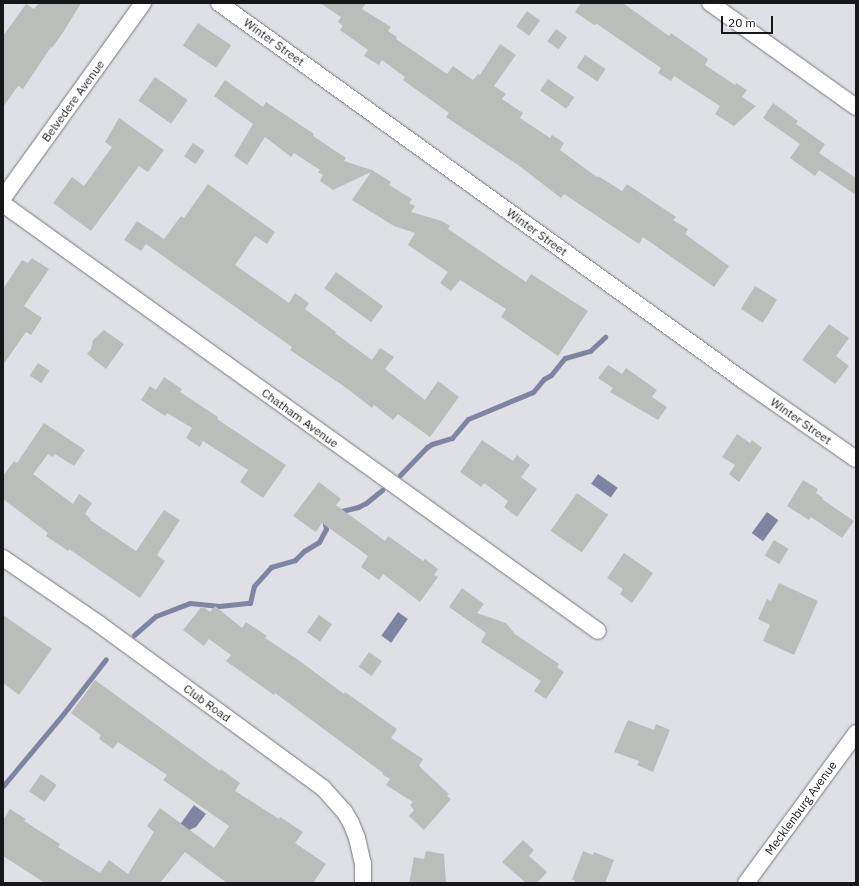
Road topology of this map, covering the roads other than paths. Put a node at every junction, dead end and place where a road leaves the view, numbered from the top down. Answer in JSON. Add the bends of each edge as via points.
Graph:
{"nodes":[{"id":1,"x":143,"y":3,"type":"edge"},
{"id":2,"x":219,"y":3,"type":"edge"},
{"id":3,"x":710,"y":3,"type":"edge"},
{"id":4,"x":856,"y":107,"type":"edge"},
{"id":5,"x":3,"y":198,"type":"edge"},
{"id":6,"x":3,"y":204,"type":"edge"},
{"id":7,"x":856,"y":459,"type":"edge"},
{"id":8,"x":3,"y":558,"type":"edge"},
{"id":9,"x":598,"y":631,"type":"dead end"},
{"id":10,"x":856,"y":733,"type":"edge"},
{"id":11,"x":363,"y":883,"type":"edge"},
{"id":12,"x":746,"y":883,"type":"edge"}],
"edges":[{"from":1,"to":5,"type":"street","name":"Belvedere Avenue"},
{"from":2,"to":7,"type":"street","name":"Winter Street"},
{"from":3,"to":4,"type":"street"},
{"from":6,"to":9,"type":"street","name":"Chatham Avenue"},
{"from":8,"to":11,"type":"street","name":"Club Road","via":[[99,624],[323,788],[340,805],[351,823],[363,863]]},
{"from":10,"to":12,"type":"street","name":"Mecklenburg Avenue"}]}
